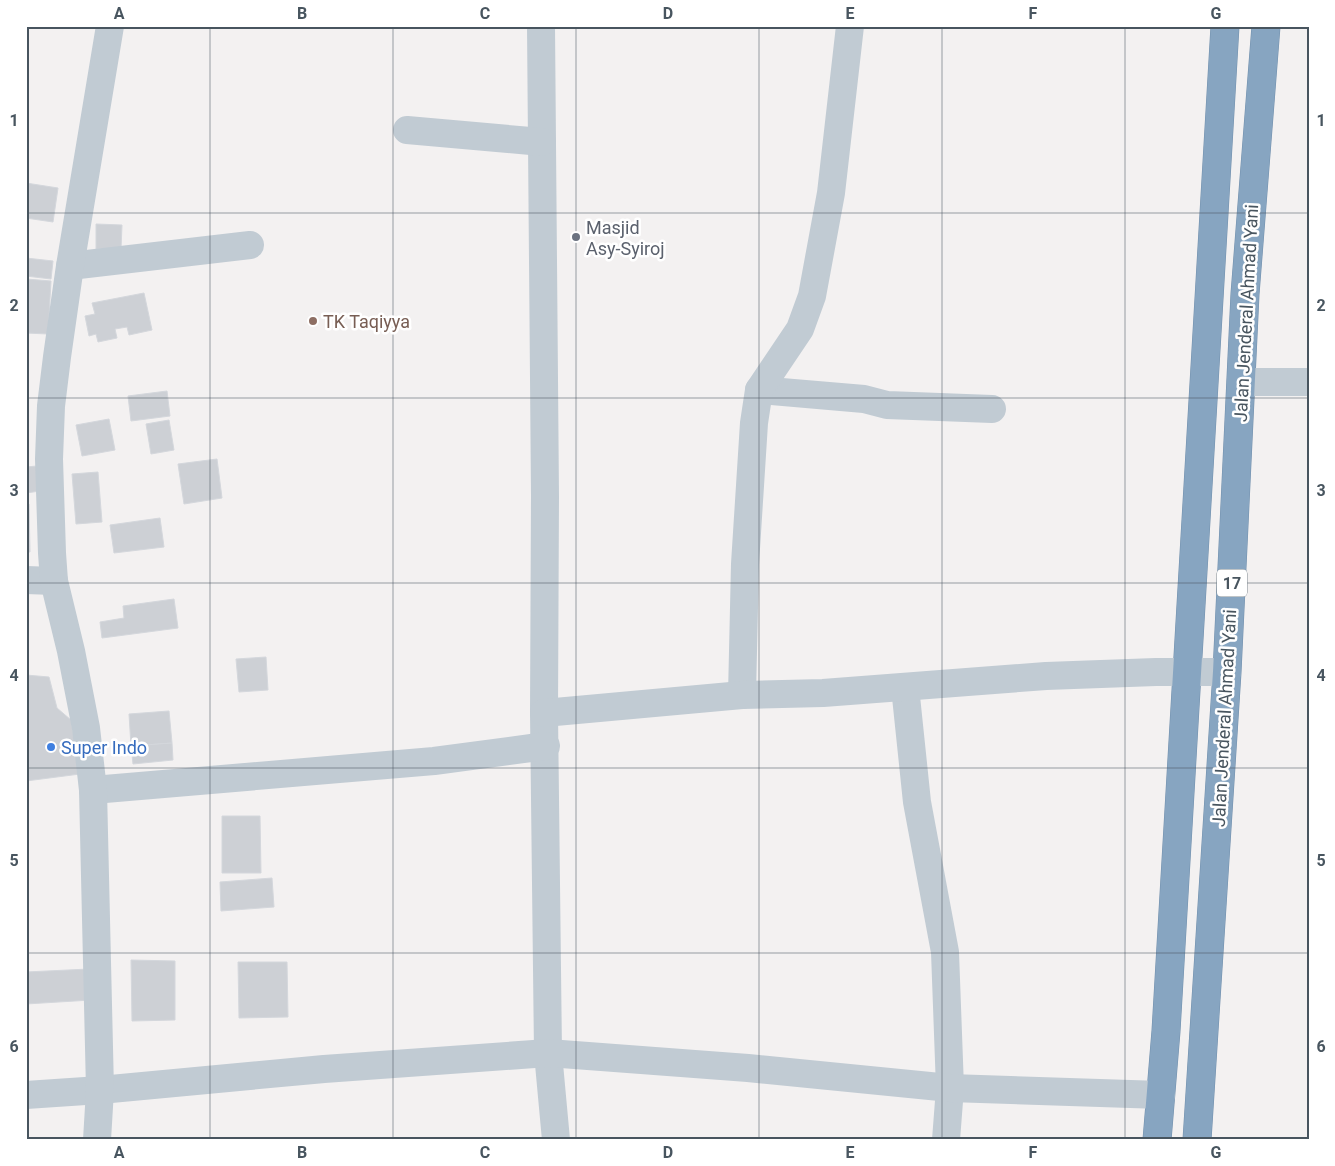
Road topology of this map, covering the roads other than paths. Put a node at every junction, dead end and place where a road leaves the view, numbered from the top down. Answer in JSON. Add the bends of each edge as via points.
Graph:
{"nodes":[{"id":1,"x":110,"y":26,"type":"edge"},
{"id":2,"x":541,"y":26,"type":"edge"},
{"id":3,"x":850,"y":26,"type":"edge"},
{"id":4,"x":1225,"y":26,"type":"edge"},
{"id":5,"x":1266,"y":26,"type":"edge"},
{"id":6,"x":407,"y":130,"type":"dead end"},
{"id":7,"x":542,"y":142,"type":"junction"},
{"id":8,"x":250,"y":245,"type":"dead end"},
{"id":9,"x":70,"y":266,"type":"junction"},
{"id":10,"x":1242,"y":382,"type":"junction"},
{"id":11,"x":1309,"y":382,"type":"edge"},
{"id":12,"x":759,"y":390,"type":"junction"},
{"id":13,"x":992,"y":409,"type":"dead end"},
{"id":14,"x":26,"y":580,"type":"edge"},
{"id":15,"x":54,"y":581,"type":"junction"},
{"id":16,"x":1227,"y":672,"type":"junction"},
{"id":17,"x":1186,"y":673,"type":"junction"},
{"id":18,"x":905,"y":687,"type":"junction"},
{"id":19,"x":742,"y":695,"type":"junction"},
{"id":20,"x":544,"y":713,"type":"junction"},
{"id":21,"x":546,"y":746,"type":"junction"},
{"id":22,"x":94,"y":790,"type":"junction"},
{"id":23,"x":548,"y":1052,"type":"junction"},
{"id":24,"x":950,"y":1088,"type":"junction"},
{"id":25,"x":100,"y":1090,"type":"junction"},
{"id":26,"x":26,"y":1095,"type":"edge"},
{"id":27,"x":1161,"y":1095,"type":"junction"},
{"id":28,"x":97,"y":1140,"type":"edge"},
{"id":29,"x":556,"y":1140,"type":"edge"},
{"id":30,"x":946,"y":1140,"type":"edge"},
{"id":31,"x":1158,"y":1140,"type":"edge"},
{"id":32,"x":1197,"y":1140,"type":"edge"}],
"edges":[{"from":1,"to":9,"type":"street"},
{"from":2,"to":7,"type":"street"},
{"from":3,"to":12,"type":"street","via":[[831,193],[812,296],[800,329]]},
{"from":4,"to":17,"type":"highway","number":"17"},
{"from":5,"to":10,"type":"highway","name":"Jalan Jenderal Ahmad Yani","number":"17","via":[[1245,294]]},
{"from":6,"to":7,"type":"street"},
{"from":7,"to":20,"type":"street","via":[[546,496]]},
{"from":8,"to":9,"type":"street"},
{"from":9,"to":15,"type":"street","via":[[51,406],[49,468]]},
{"from":10,"to":11,"type":"street"},
{"from":10,"to":16,"type":"highway","name":"Jalan Jenderal Ahmad Yani","number":"17"},
{"from":12,"to":13,"type":"street","via":[[864,399],[887,405]]},
{"from":12,"to":19,"type":"street","via":[[745,564]]},
{"from":14,"to":15,"type":"street"},
{"from":15,"to":22,"type":"street","via":[[75,670]]},
{"from":16,"to":17,"type":"street"},
{"from":16,"to":32,"type":"highway","name":"Jalan Jenderal Ahmad Yani","number":"17"},
{"from":17,"to":18,"type":"street","via":[[1046,676]]},
{"from":17,"to":27,"type":"highway","number":"17"},
{"from":18,"to":19,"type":"street"},
{"from":18,"to":24,"type":"street","via":[[917,802],[945,952]]},
{"from":19,"to":20,"type":"street"},
{"from":20,"to":21,"type":"street"},
{"from":21,"to":22,"type":"street","via":[[434,761]]},
{"from":21,"to":23,"type":"street"},
{"from":22,"to":25,"type":"street"},
{"from":23,"to":24,"type":"street"},
{"from":23,"to":25,"type":"street"},
{"from":23,"to":29,"type":"street"},
{"from":24,"to":27,"type":"street"},
{"from":24,"to":30,"type":"street"},
{"from":25,"to":26,"type":"street"},
{"from":25,"to":28,"type":"street"},
{"from":27,"to":31,"type":"highway","number":"17"}]}
